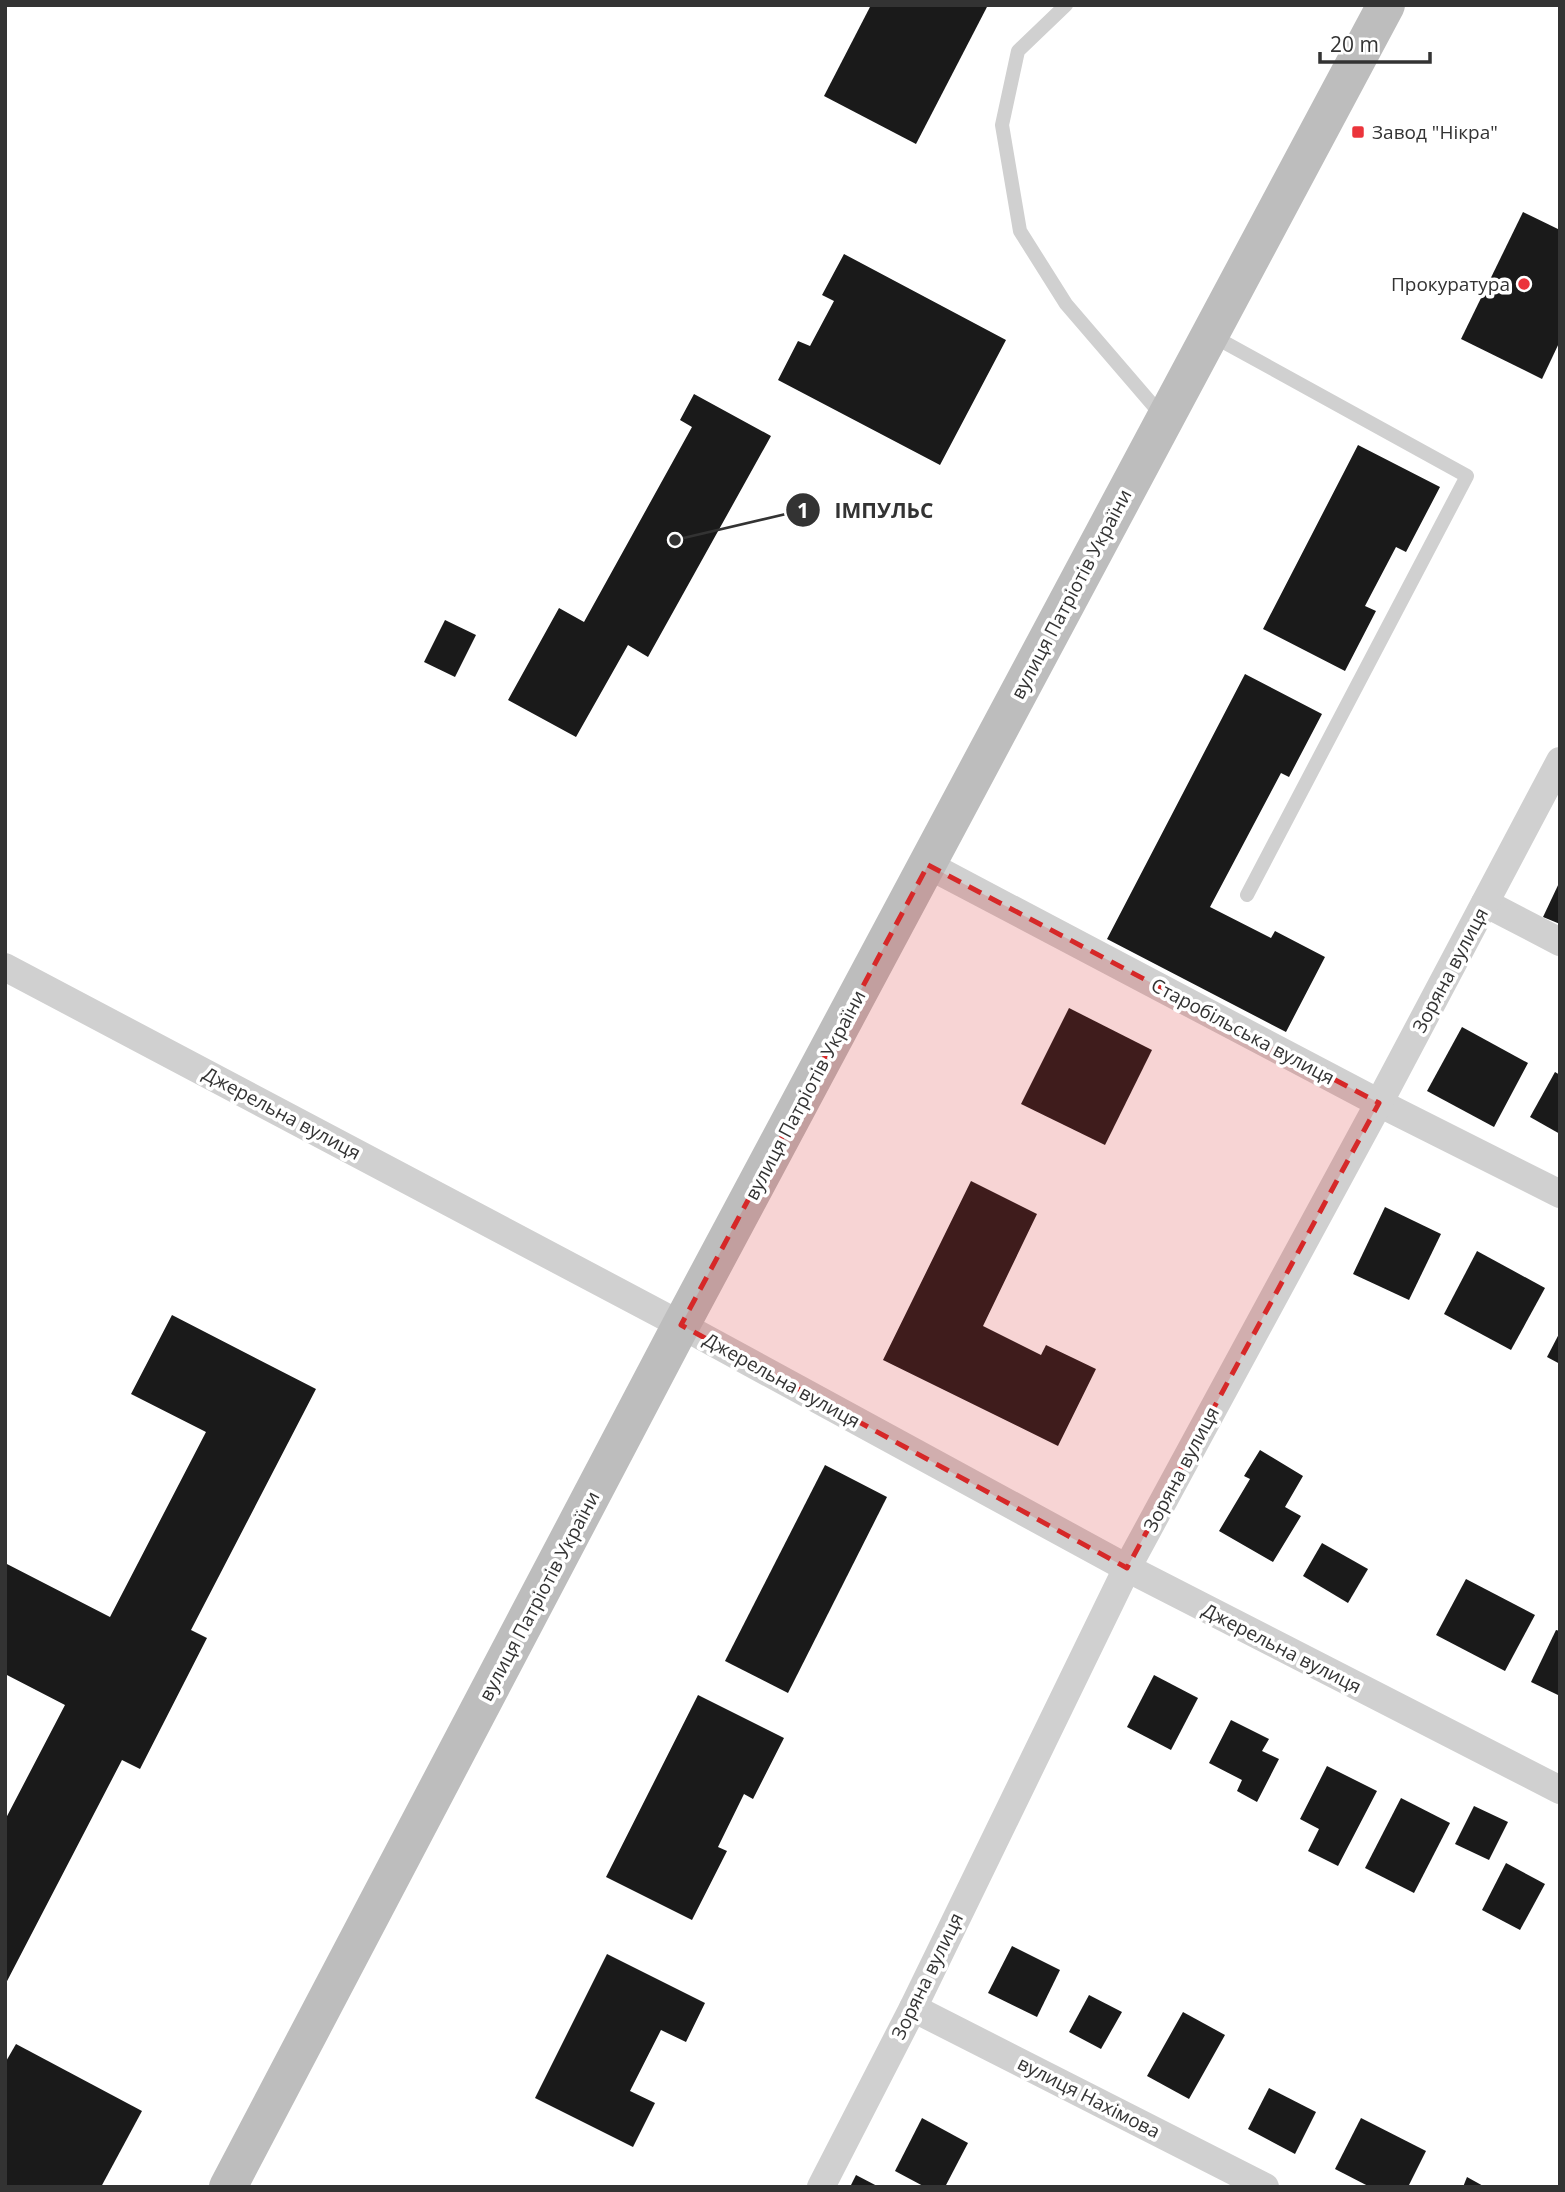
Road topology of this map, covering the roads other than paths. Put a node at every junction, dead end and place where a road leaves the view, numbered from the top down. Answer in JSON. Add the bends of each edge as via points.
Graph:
{"nodes":[{"id":1,"x":1066,"y":5,"type":"edge"},
{"id":2,"x":1386,"y":5,"type":"edge"},
{"id":3,"x":1210,"y":334,"type":"junction"},
{"id":4,"x":1165,"y":419,"type":"junction"},
{"id":5,"x":1560,"y":761,"type":"edge"},
{"id":6,"x":928,"y":865,"type":"junction"},
{"id":7,"x":1247,"y":895,"type":"dead end"},
{"id":8,"x":1485,"y":904,"type":"junction"},
{"id":9,"x":1560,"y":943,"type":"edge"},
{"id":10,"x":5,"y":967,"type":"edge"},
{"id":11,"x":1380,"y":1103,"type":"junction"},
{"id":12,"x":1560,"y":1194,"type":"edge"},
{"id":13,"x":681,"y":1325,"type":"junction"},
{"id":14,"x":1127,"y":1568,"type":"junction"},
{"id":15,"x":1560,"y":1790,"type":"edge"},
{"id":16,"x":913,"y":2008,"type":"junction"},
{"id":17,"x":228,"y":2187,"type":"edge"},
{"id":18,"x":821,"y":2187,"type":"edge"},
{"id":19,"x":1265,"y":2187,"type":"edge"}],
"edges":[{"from":1,"to":4,"type":"lane","via":[[1018,51],[1002,125],[1020,231],[1066,304]]},
{"from":2,"to":3,"type":"main road","name":"вулиця Патріотів України"},
{"from":3,"to":4,"type":"main road","name":"вулиця Патріотів України"},
{"from":3,"to":7,"type":"lane","via":[[1467,476]]},
{"from":4,"to":6,"type":"main road","name":"вулиця Патріотів України"},
{"from":5,"to":8,"type":"street","name":"Зоряна вулиця"},
{"from":6,"to":11,"type":"street","name":"Старобільська вулиця"},
{"from":6,"to":13,"type":"main road","name":"вулиця Патріотів України"},
{"from":8,"to":9,"type":"street"},
{"from":8,"to":11,"type":"street","name":"Зоряна вулиця"},
{"from":10,"to":13,"type":"street","name":"Джерельна вулиця"},
{"from":11,"to":12,"type":"street","name":"Старобільська вулиця"},
{"from":11,"to":14,"type":"street","name":"Зоряна вулиця"},
{"from":13,"to":14,"type":"street","name":"Джерельна вулиця"},
{"from":13,"to":17,"type":"main road","name":"вулиця Патріотів України"},
{"from":14,"to":15,"type":"street","name":"Джерельна вулиця"},
{"from":14,"to":16,"type":"street","name":"Зоряна вулиця"},
{"from":16,"to":18,"type":"street","name":"Зоряна вулиця"},
{"from":16,"to":19,"type":"street","name":"вулиця Нахімова"}]}
